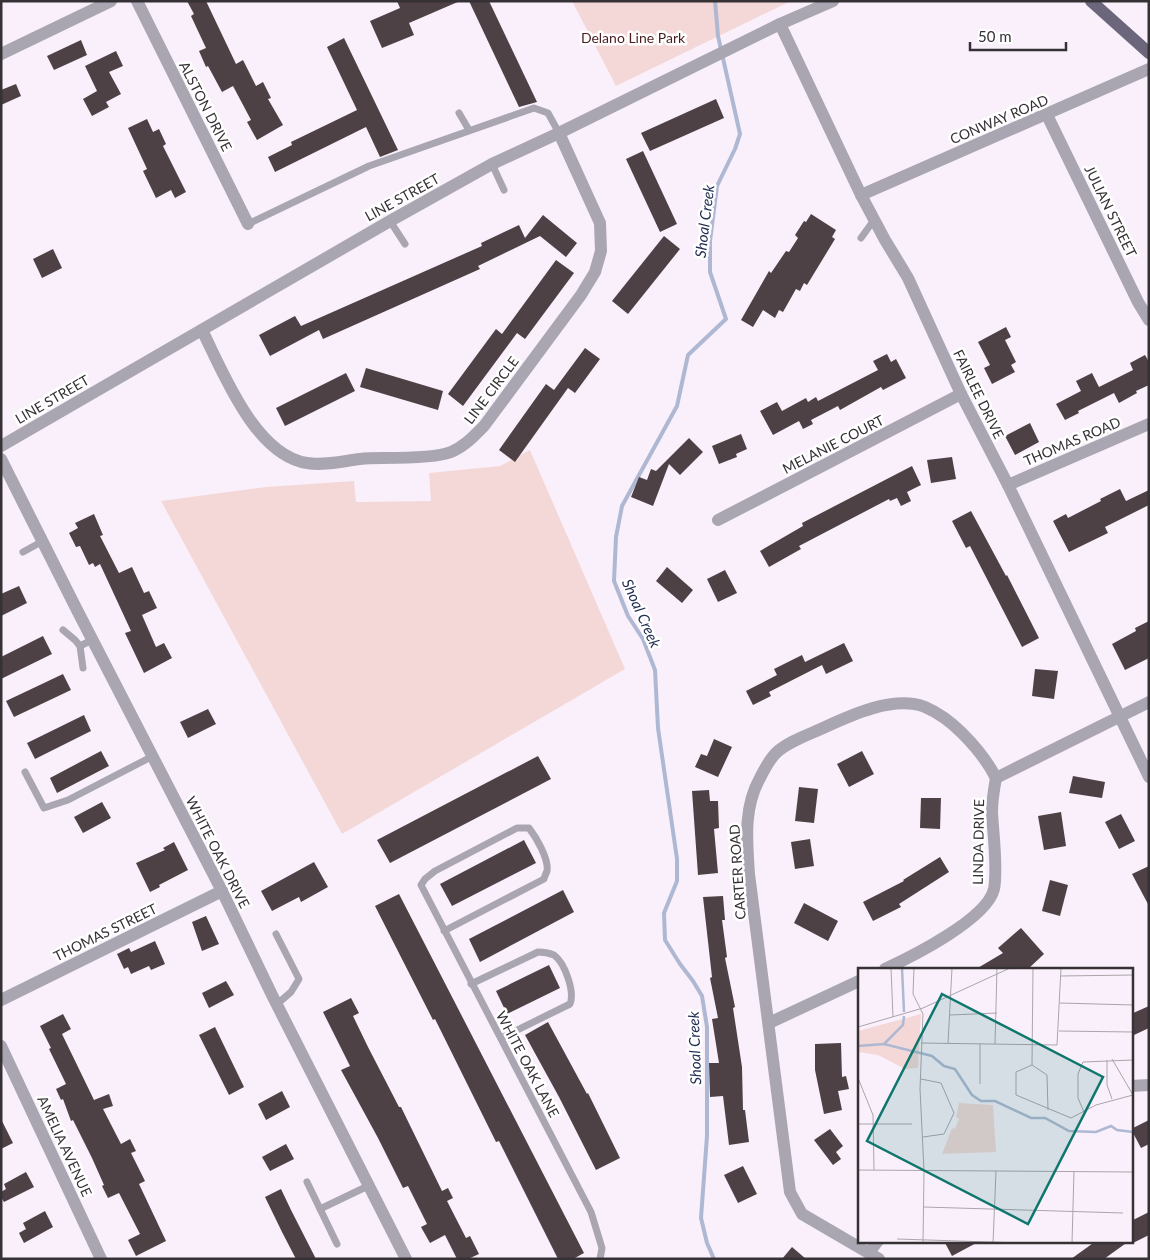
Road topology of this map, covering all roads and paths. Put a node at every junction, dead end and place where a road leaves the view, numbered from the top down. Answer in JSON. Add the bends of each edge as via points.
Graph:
{"nodes":[{"id":1,"x":111,"y":1,"type":"edge"},
{"id":2,"x":137,"y":1,"type":"edge"},
{"id":3,"x":833,"y":1,"type":"edge"},
{"id":4,"x":1091,"y":1,"type":"edge"},
{"id":5,"x":780,"y":24,"type":"junction"},
{"id":6,"x":1149,"y":53,"type":"edge"},
{"id":7,"x":1,"y":54,"type":"edge"},
{"id":8,"x":1149,"y":69,"type":"edge"},
{"id":9,"x":459,"y":113,"type":"dead end"},
{"id":10,"x":1047,"y":115,"type":"junction"},
{"id":11,"x":469,"y":130,"type":"junction"},
{"id":12,"x":559,"y":133,"type":"junction"},
{"id":13,"x":492,"y":164,"type":"junction"},
{"id":14,"x":504,"y":190,"type":"dead end"},
{"id":15,"x":861,"y":195,"type":"junction"},
{"id":16,"x":390,"y":220,"type":"junction"},
{"id":17,"x":874,"y":220,"type":"junction"},
{"id":18,"x":248,"y":224,"type":"joint"},
{"id":19,"x":861,"y":238,"type":"dead end"},
{"id":20,"x":405,"y":244,"type":"dead end"},
{"id":21,"x":1149,"y":320,"type":"edge"},
{"id":22,"x":202,"y":330,"type":"junction"},
{"id":23,"x":962,"y":394,"type":"junction"},
{"id":24,"x":1149,"y":424,"type":"edge"},
{"id":25,"x":1,"y":446,"type":"edge"},
{"id":26,"x":1,"y":459,"type":"edge"},
{"id":27,"x":1008,"y":484,"type":"junction"},
{"id":28,"x":718,"y":520,"type":"dead end"},
{"id":29,"x":42,"y":541,"type":"junction"},
{"id":30,"x":23,"y":552,"type":"dead end"},
{"id":31,"x":62,"y":630,"type":"dead end"},
{"id":32,"x":92,"y":640,"type":"junction"},
{"id":33,"x":80,"y":646,"type":"junction"},
{"id":34,"x":83,"y":668,"type":"dead end"},
{"id":35,"x":1149,"y":702,"type":"edge"},
{"id":36,"x":1119,"y":716,"type":"junction"},
{"id":37,"x":153,"y":756,"type":"junction"},
{"id":38,"x":25,"y":772,"type":"dead end"},
{"id":39,"x":1149,"y":777,"type":"edge"},
{"id":40,"x":996,"y":778,"type":"junction"},
{"id":41,"x":222,"y":891,"type":"junction"},
{"id":42,"x":444,"y":931,"type":"junction"},
{"id":43,"x":276,"y":934,"type":"dead end"},
{"id":44,"x":887,"y":968,"type":"edge"},
{"id":45,"x":858,"y":981,"type":"edge"},
{"id":46,"x":472,"y":984,"type":"junction"},
{"id":47,"x":1,"y":1000,"type":"edge"},
{"id":48,"x":276,"y":1005,"type":"junction"},
{"id":49,"x":769,"y":1023,"type":"junction"},
{"id":50,"x":501,"y":1038,"type":"junction"},
{"id":51,"x":1,"y":1046,"type":"edge"},
{"id":52,"x":1149,"y":1085,"type":"edge"},
{"id":53,"x":1132,"y":1086,"type":"edge"},
{"id":54,"x":307,"y":1182,"type":"dead end"},
{"id":55,"x":368,"y":1186,"type":"junction"},
{"id":56,"x":320,"y":1209,"type":"junction"},
{"id":57,"x":878,"y":1242,"type":"edge"},
{"id":58,"x":337,"y":1244,"type":"dead end"},
{"id":59,"x":874,"y":1256,"type":"edge"},
{"id":60,"x":101,"y":1259,"type":"edge"},
{"id":61,"x":406,"y":1259,"type":"edge"},
{"id":62,"x":600,"y":1259,"type":"edge"}],
"edges":[{"from":1,"to":7,"type":"street"},
{"from":2,"to":18,"type":"street","name":"ALSTON DRIVE"},
{"from":3,"to":5,"type":"street","name":"LINE STREET"},
{"from":4,"to":6,"type":"main road"},
{"from":5,"to":12,"type":"street","name":"LINE STREET"},
{"from":5,"to":15,"type":"street","name":"FAIRLEE DRIVE"},
{"from":8,"to":10,"type":"street","name":"CONWAY ROAD"},
{"from":9,"to":11,"type":"lane"},
{"from":10,"to":15,"type":"street","name":"CONWAY ROAD"},
{"from":10,"to":21,"type":"street","name":"JULIAN STREET"},
{"from":11,"to":12,"type":"lane","via":[[534,108],[548,113]]},
{"from":11,"to":18,"type":"lane","via":[[369,166]]},
{"from":12,"to":13,"type":"street","name":"LINE STREET"},
{"from":12,"to":22,"type":"street","name":"LINE CIRCLE","via":[[600,222],[601,251],[595,272],[484,426],[451,452],[332,463],[307,463],[288,456],[270,445],[253,425]]},
{"from":13,"to":14,"type":"lane"},
{"from":13,"to":16,"type":"street","name":"LINE STREET"},
{"from":15,"to":17,"type":"street","name":"FAIRLEE DRIVE"},
{"from":16,"to":20,"type":"lane"},
{"from":16,"to":22,"type":"street","name":"LINE STREET"},
{"from":17,"to":19,"type":"lane"},
{"from":17,"to":23,"type":"street","name":"FAIRLEE DRIVE","via":[[908,278]]},
{"from":22,"to":25,"type":"street","name":"LINE STREET"},
{"from":23,"to":27,"type":"street","name":"FAIRLEE DRIVE"},
{"from":23,"to":28,"type":"street","name":"MELANIE COURT"},
{"from":24,"to":27,"type":"street","name":"THOMAS ROAD"},
{"from":26,"to":29,"type":"street","name":"WHITE OAK DRIVE"},
{"from":27,"to":36,"type":"street","name":"FAIRLEE DRIVE"},
{"from":29,"to":30,"type":"lane"},
{"from":29,"to":32,"type":"street","name":"WHITE OAK DRIVE"},
{"from":31,"to":33,"type":"lane"},
{"from":32,"to":33,"type":"lane"},
{"from":32,"to":37,"type":"street","name":"WHITE OAK DRIVE"},
{"from":33,"to":34,"type":"lane"},
{"from":35,"to":36,"type":"street"},
{"from":36,"to":39,"type":"street","name":"FAIRLEE DRIVE"},
{"from":36,"to":40,"type":"street"},
{"from":37,"to":38,"type":"lane","via":[[68,800],[44,808]]},
{"from":37,"to":41,"type":"street","name":"WHITE OAK DRIVE"},
{"from":40,"to":44,"type":"street","name":"LINDA DRIVE","via":[[992,809],[994,890],[982,910],[960,927]]},
{"from":40,"to":49,"type":"street","name":"CARTER ROAD","via":[[987,760],[949,720],[924,707],[902,703],[849,715],[777,752],[759,778],[746,826]]},
{"from":41,"to":47,"type":"street","name":"THOMAS STREET"},
{"from":41,"to":48,"type":"street","name":"WHITE OAK DRIVE"},
{"from":42,"to":42,"type":"lane","name":"WHITE OAK LANE","via":[[544,879],[546,860],[529,828],[517,828],[425,879],[421,886]]},
{"from":42,"to":46,"type":"lane","name":"WHITE OAK LANE"},
{"from":43,"to":48,"type":"lane","via":[[298,979]]},
{"from":45,"to":49,"type":"street"},
{"from":46,"to":50,"type":"lane","name":"WHITE OAK LANE"},
{"from":46,"to":50,"type":"lane","via":[[538,952],[554,956],[564,968],[569,980],[570,1004]]},
{"from":48,"to":55,"type":"street","name":"WHITE OAK DRIVE"},
{"from":49,"to":59,"type":"street","name":"CARTER ROAD","via":[[790,1192],[802,1214]]},
{"from":50,"to":62,"type":"lane","name":"WHITE OAK LANE","via":[[591,1212],[602,1248]]},
{"from":51,"to":60,"type":"street","name":"AMELIA AVENUE"},
{"from":52,"to":53,"type":"street"},
{"from":54,"to":56,"type":"lane"},
{"from":55,"to":56,"type":"lane"},
{"from":55,"to":61,"type":"street","name":"WHITE OAK DRIVE"},
{"from":56,"to":58,"type":"lane"},
{"from":57,"to":59,"type":"street"}]}
